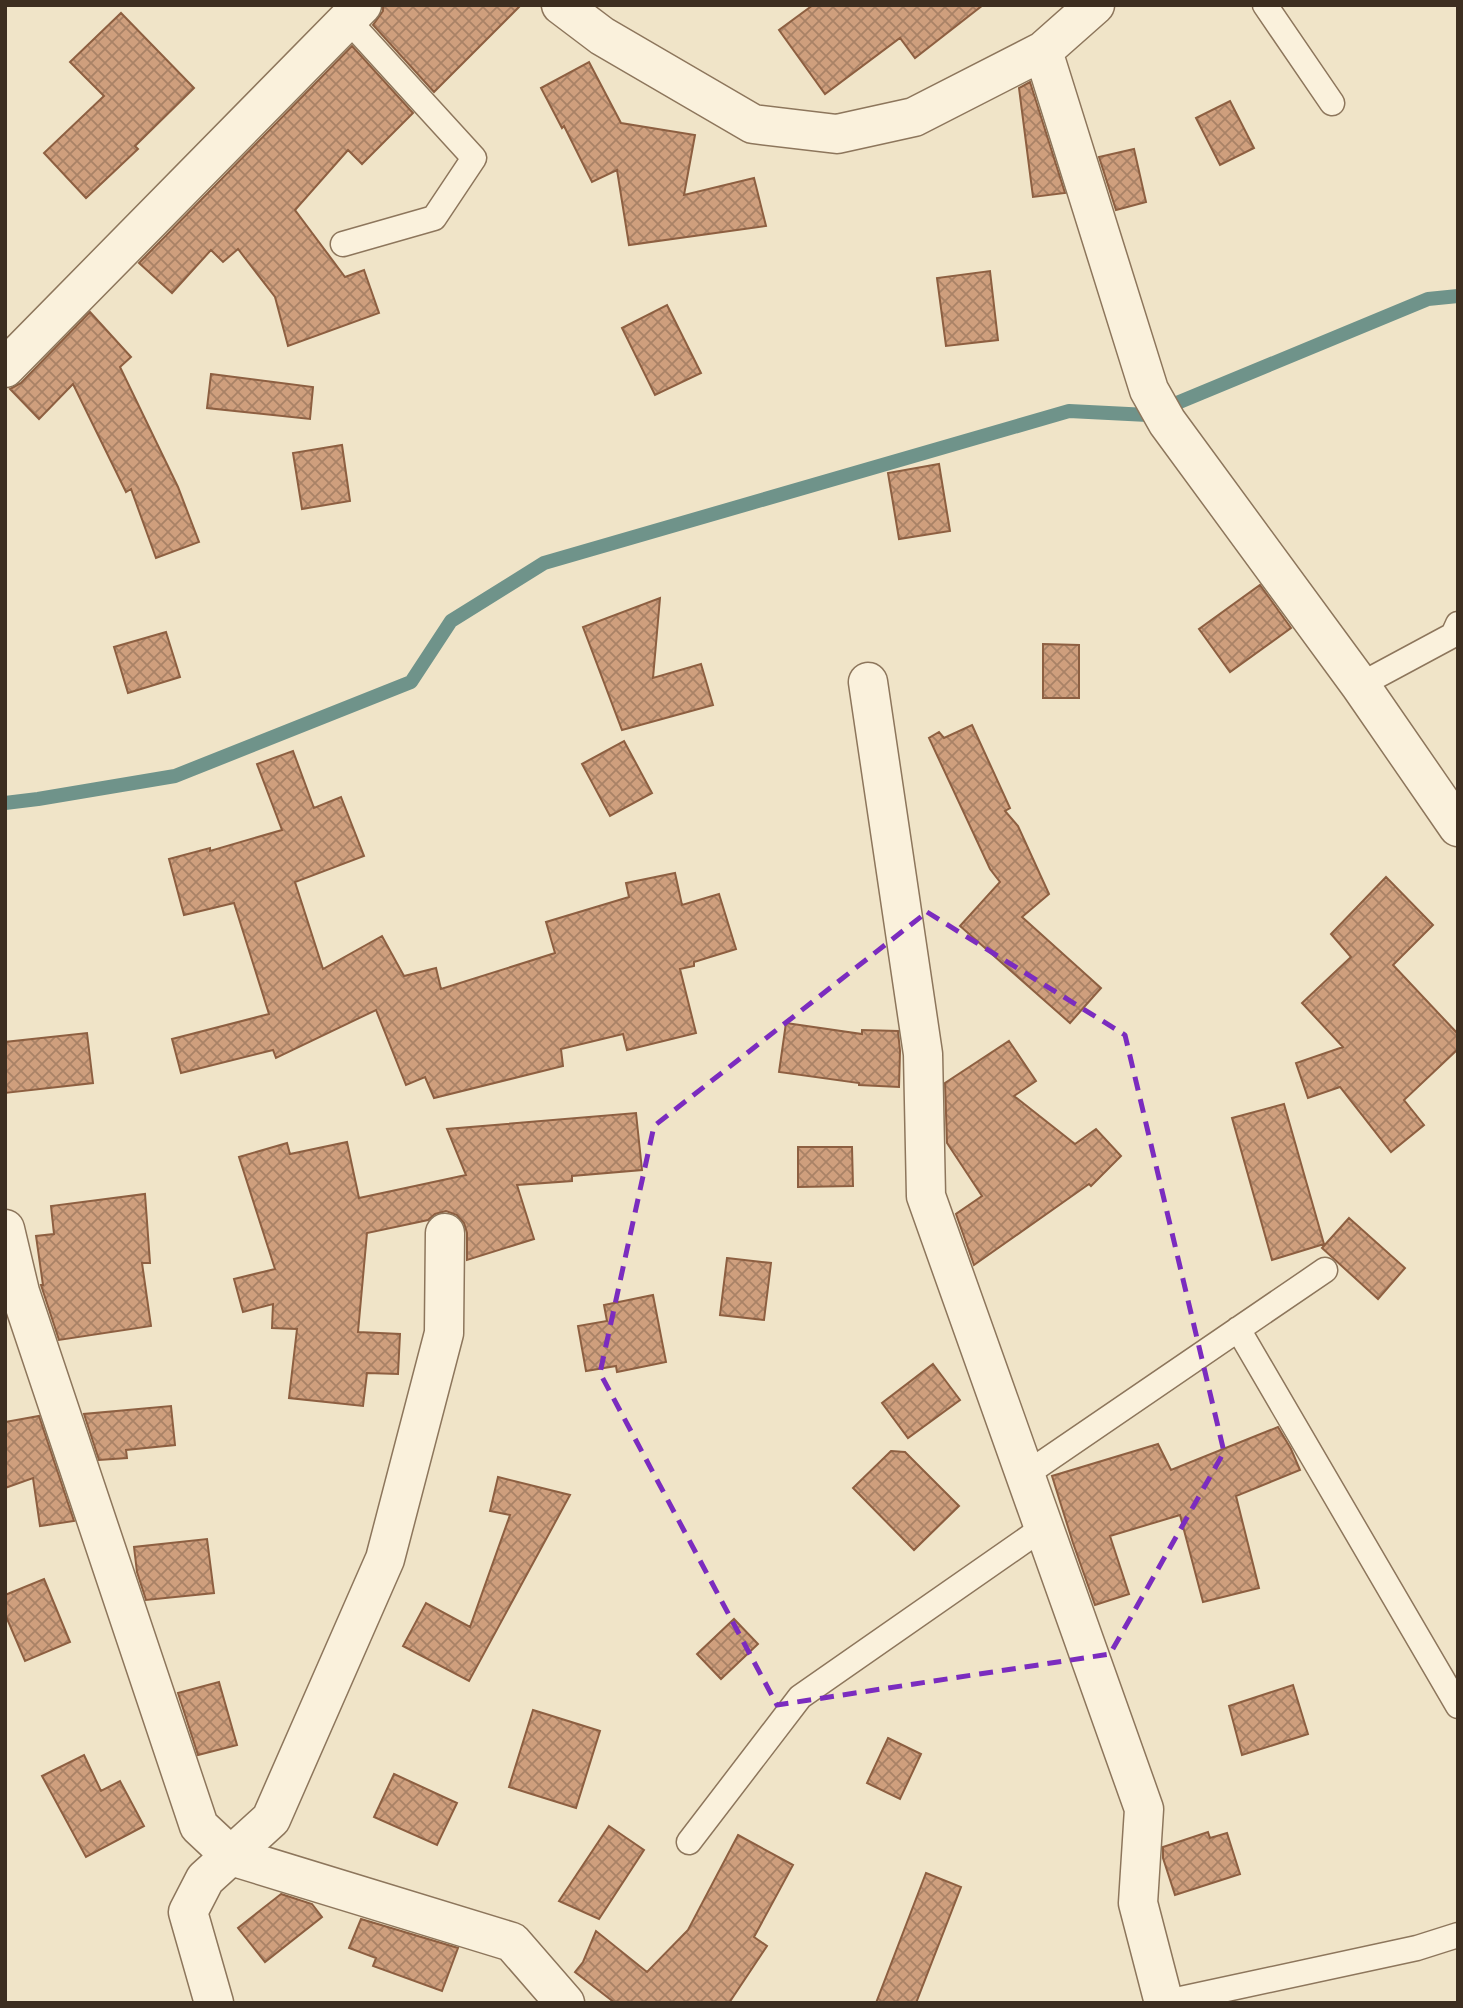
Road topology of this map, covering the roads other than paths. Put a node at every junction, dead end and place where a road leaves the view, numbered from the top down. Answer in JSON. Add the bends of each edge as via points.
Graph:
{"nodes":[{"id":1,"x":561,"y":5,"type":"edge"},
{"id":2,"x":1095,"y":5,"type":"edge"},
{"id":3,"x":1265,"y":5,"type":"edge"},
{"id":4,"x":355,"y":13,"type":"edge"},
{"id":5,"x":1043,"y":51,"type":"junction"},
{"id":6,"x":1332,"y":103,"type":"dead end"},
{"id":7,"x":343,"y":244,"type":"dead end"},
{"id":8,"x":5,"y":368,"type":"edge"},
{"id":9,"x":1458,"y":624,"type":"edge"},
{"id":10,"x":868,"y":682,"type":"dead end"},
{"id":11,"x":1360,"y":685,"type":"junction"},
{"id":12,"x":1458,"y":827,"type":"edge"},
{"id":13,"x":5,"y":1229,"type":"edge"},
{"id":14,"x":445,"y":1233,"type":"dead end"},
{"id":15,"x":1325,"y":1270,"type":"dead end"},
{"id":16,"x":1238,"y":1329,"type":"junction"},
{"id":17,"x":1025,"y":1475,"type":"junction"},
{"id":18,"x":1044,"y":1527,"type":"junction"},
{"id":19,"x":1458,"y":1706,"type":"edge"},
{"id":20,"x":689,"y":1842,"type":"dead end"},
{"id":21,"x":231,"y":1856,"type":"junction"},
{"id":22,"x":1458,"y":1935,"type":"edge"},
{"id":23,"x":1163,"y":2002,"type":"edge"},
{"id":24,"x":214,"y":2003,"type":"edge"},
{"id":25,"x":565,"y":2003,"type":"edge"}],
"edges":[{"from":1,"to":5,"type":"street","via":[[602,36],[753,124],[837,134],[914,117]]},
{"from":2,"to":5,"type":"street"},
{"from":3,"to":6,"type":"lane"},
{"from":4,"to":7,"type":"lane","via":[[474,158],[434,218]]},
{"from":4,"to":8,"type":"street"},
{"from":5,"to":11,"type":"street","via":[[1158,406]]},
{"from":9,"to":11,"type":"lane","via":[[1453,635]]},
{"from":10,"to":17,"type":"street","via":[[923,1054],[926,1196]]},
{"from":11,"to":12,"type":"street"},
{"from":13,"to":21,"type":"street","via":[[20,1292],[199,1826]]},
{"from":14,"to":21,"type":"street","via":[[444,1333],[385,1559],[271,1819]]},
{"from":15,"to":16,"type":"lane"},
{"from":16,"to":17,"type":"lane"},
{"from":16,"to":19,"type":"lane"},
{"from":17,"to":18,"type":"street"},
{"from":18,"to":20,"type":"lane","via":[[800,1697]]},
{"from":18,"to":23,"type":"street","via":[[1144,1809],[1138,1903]]},
{"from":21,"to":24,"type":"street","via":[[205,1879],[188,1912]]},
{"from":21,"to":25,"type":"street","via":[[512,1942]]},
{"from":22,"to":23,"type":"lane","via":[[1418,1948]]}]}
